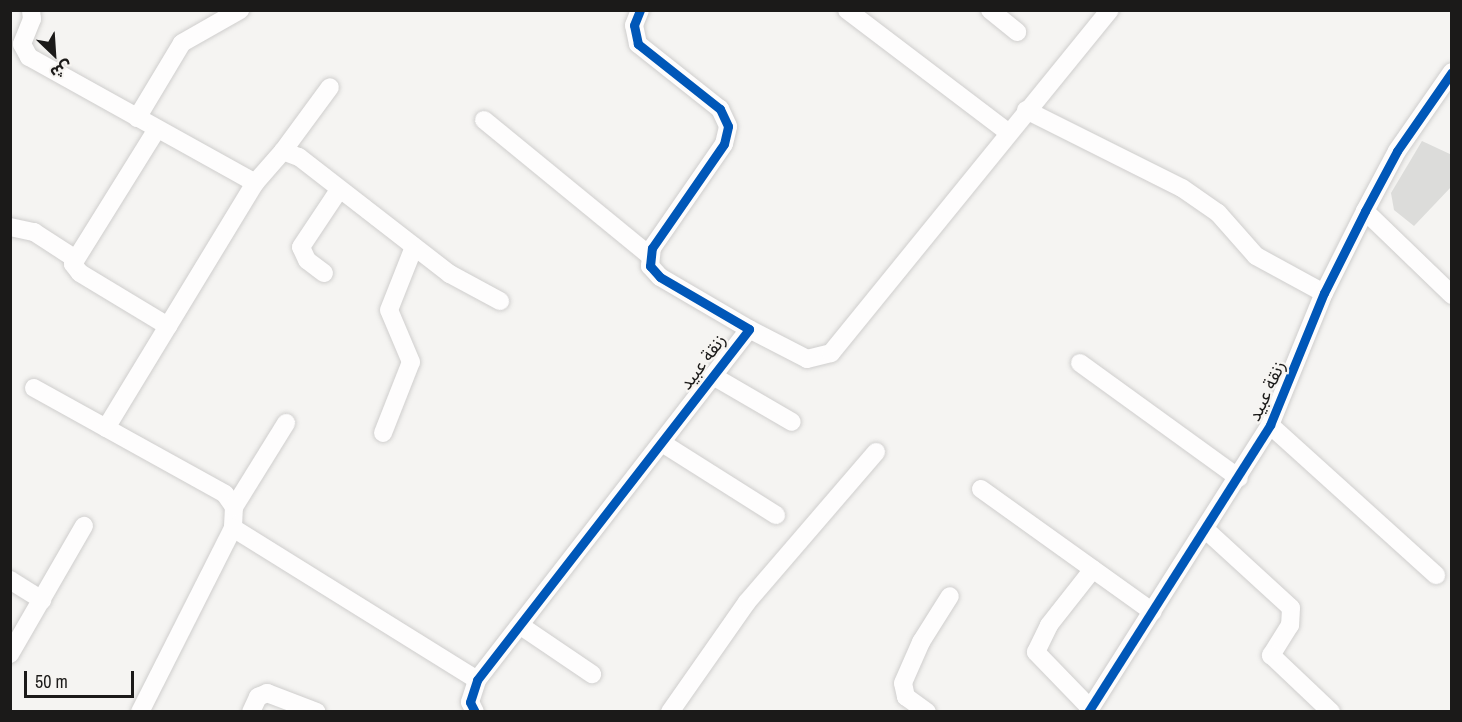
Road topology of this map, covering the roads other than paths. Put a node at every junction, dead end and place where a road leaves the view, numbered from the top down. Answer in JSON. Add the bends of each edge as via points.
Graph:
{"nodes":[{"id":1,"x":31,"y":10,"type":"edge"},
{"id":2,"x":240,"y":10,"type":"edge"},
{"id":3,"x":640,"y":10,"type":"edge"},
{"id":4,"x":847,"y":10,"type":"edge"},
{"id":5,"x":990,"y":10,"type":"edge"},
{"id":6,"x":1110,"y":10,"type":"edge"},
{"id":7,"x":1017,"y":32,"type":"dead end"},
{"id":8,"x":1452,"y":72,"type":"edge"},
{"id":9,"x":330,"y":87,"type":"dead end"},
{"id":10,"x":1026,"y":110,"type":"junction"},
{"id":11,"x":137,"y":118,"type":"junction"},
{"id":12,"x":484,"y":120,"type":"dead end"},
{"id":13,"x":157,"y":129,"type":"junction"},
{"id":14,"x":1008,"y":132,"type":"junction"},
{"id":15,"x":283,"y":151,"type":"junction"},
{"id":16,"x":255,"y":183,"type":"junction"},
{"id":17,"x":339,"y":190,"type":"junction"},
{"id":18,"x":1365,"y":211,"type":"junction"},
{"id":19,"x":10,"y":227,"type":"edge"},
{"id":20,"x":414,"y":247,"type":"junction"},
{"id":21,"x":648,"y":255,"type":"junction"},
{"id":22,"x":74,"y":258,"type":"junction"},
{"id":23,"x":324,"y":273,"type":"dead end"},
{"id":24,"x":1324,"y":293,"type":"junction"},
{"id":25,"x":1452,"y":295,"type":"edge"},
{"id":26,"x":500,"y":301,"type":"dead end"},
{"id":27,"x":168,"y":326,"type":"junction"},
{"id":28,"x":749,"y":329,"type":"junction"},
{"id":29,"x":1080,"y":363,"type":"dead end"},
{"id":30,"x":713,"y":376,"type":"junction"},
{"id":31,"x":34,"y":388,"type":"dead end"},
{"id":32,"x":792,"y":422,"type":"dead end"},
{"id":33,"x":286,"y":423,"type":"dead end"},
{"id":34,"x":1270,"y":425,"type":"junction"},
{"id":35,"x":106,"y":428,"type":"junction"},
{"id":36,"x":383,"y":433,"type":"dead end"},
{"id":37,"x":662,"y":443,"type":"junction"},
{"id":38,"x":876,"y":452,"type":"dead end"},
{"id":39,"x":1239,"y":478,"type":"junction"},
{"id":40,"x":981,"y":489,"type":"dead end"},
{"id":41,"x":234,"y":507,"type":"junction"},
{"id":42,"x":776,"y":515,"type":"dead end"},
{"id":43,"x":84,"y":526,"type":"dead end"},
{"id":44,"x":232,"y":528,"type":"junction"},
{"id":45,"x":1206,"y":530,"type":"junction"},
{"id":46,"x":1093,"y":569,"type":"junction"},
{"id":47,"x":1436,"y":575,"type":"dead end"},
{"id":48,"x":10,"y":580,"type":"edge"},
{"id":49,"x":950,"y":596,"type":"dead end"},
{"id":50,"x":42,"y":600,"type":"junction"},
{"id":51,"x":1153,"y":612,"type":"junction"},
{"id":52,"x":521,"y":626,"type":"junction"},
{"id":53,"x":10,"y":654,"type":"edge"},
{"id":54,"x":592,"y":674,"type":"dead end"},
{"id":55,"x":477,"y":680,"type":"junction"},
{"id":56,"x":1089,"y":710,"type":"edge"},
{"id":57,"x":140,"y":711,"type":"edge"},
{"id":58,"x":251,"y":711,"type":"edge"},
{"id":59,"x":316,"y":711,"type":"edge"},
{"id":60,"x":475,"y":711,"type":"edge"},
{"id":61,"x":670,"y":711,"type":"edge"},
{"id":62,"x":927,"y":711,"type":"edge"},
{"id":63,"x":1331,"y":711,"type":"edge"}],
"edges":[{"from":1,"to":11,"type":"street","via":[[32,19],[22,44],[29,57]]},
{"from":2,"to":11,"type":"street","via":[[182,43]]},
{"from":3,"to":21,"type":"street","via":[[634,26],[638,44],[720,109],[728,126],[724,144]]},
{"from":4,"to":14,"type":"street"},
{"from":5,"to":7,"type":"street"},
{"from":6,"to":10,"type":"street"},
{"from":8,"to":18,"type":"street","name":"زنقة عبيد","via":[[1397,151]]},
{"from":9,"to":15,"type":"street"},
{"from":10,"to":14,"type":"street"},
{"from":10,"to":24,"type":"street","via":[[1182,188],[1218,213],[1256,256]]},
{"from":11,"to":13,"type":"street"},
{"from":12,"to":21,"type":"street","name":"زنقة عبيد"},
{"from":13,"to":16,"type":"street"},
{"from":13,"to":22,"type":"street"},
{"from":14,"to":28,"type":"street","via":[[831,353],[807,359]]},
{"from":15,"to":16,"type":"street"},
{"from":15,"to":17,"type":"street","via":[[299,157]]},
{"from":16,"to":27,"type":"street"},
{"from":17,"to":20,"type":"street"},
{"from":17,"to":23,"type":"street","via":[[301,247],[307,260]]},
{"from":18,"to":24,"type":"street","name":"زنقة عبيد"},
{"from":18,"to":25,"type":"street"},
{"from":19,"to":22,"type":"street","via":[[34,232]]},
{"from":20,"to":26,"type":"street"},
{"from":20,"to":36,"type":"street","via":[[389,310],[411,362]]},
{"from":21,"to":28,"type":"street","name":"زنقة عبيد","via":[[650,266],[660,277]]},
{"from":22,"to":27,"type":"street","via":[[80,273]]},
{"from":24,"to":34,"type":"street","name":"زنقة عبيد"},
{"from":27,"to":35,"type":"street"},
{"from":28,"to":30,"type":"street","name":"زنقة عبيد"},
{"from":29,"to":39,"type":"street"},
{"from":30,"to":32,"type":"street"},
{"from":30,"to":37,"type":"street","name":"زنقة عبيد"},
{"from":31,"to":35,"type":"street"},
{"from":33,"to":41,"type":"street"},
{"from":34,"to":39,"type":"street","name":"زنقة عبيد"},
{"from":34,"to":47,"type":"street"},
{"from":35,"to":41,"type":"street","via":[[225,494]]},
{"from":37,"to":42,"type":"street"},
{"from":37,"to":52,"type":"street","name":"زنقة عبيد"},
{"from":38,"to":61,"type":"street","via":[[798,538],[709,652]]},
{"from":39,"to":45,"type":"street","name":"زنقة عبيد"},
{"from":40,"to":46,"type":"street"},
{"from":41,"to":44,"type":"street"},
{"from":43,"to":50,"type":"street"},
{"from":44,"to":55,"type":"street"},
{"from":44,"to":57,"type":"street"},
{"from":45,"to":51,"type":"street","name":"زنقة عبيد"},
{"from":45,"to":63,"type":"street","via":[[1291,608],[1290,625],[1271,655]]},
{"from":46,"to":51,"type":"street"},
{"from":46,"to":56,"type":"street","via":[[1049,625],[1036,652]]},
{"from":48,"to":50,"type":"street"},
{"from":49,"to":62,"type":"street","via":[[921,642],[903,683],[906,697]]},
{"from":50,"to":53,"type":"street"},
{"from":51,"to":56,"type":"street","name":"زنقة عبيد"},
{"from":52,"to":54,"type":"street"},
{"from":52,"to":55,"type":"street","name":"زنقة عبيد"},
{"from":55,"to":60,"type":"street","via":[[470,702]]},
{"from":58,"to":59,"type":"street","via":[[258,698],[267,693]]}]}
